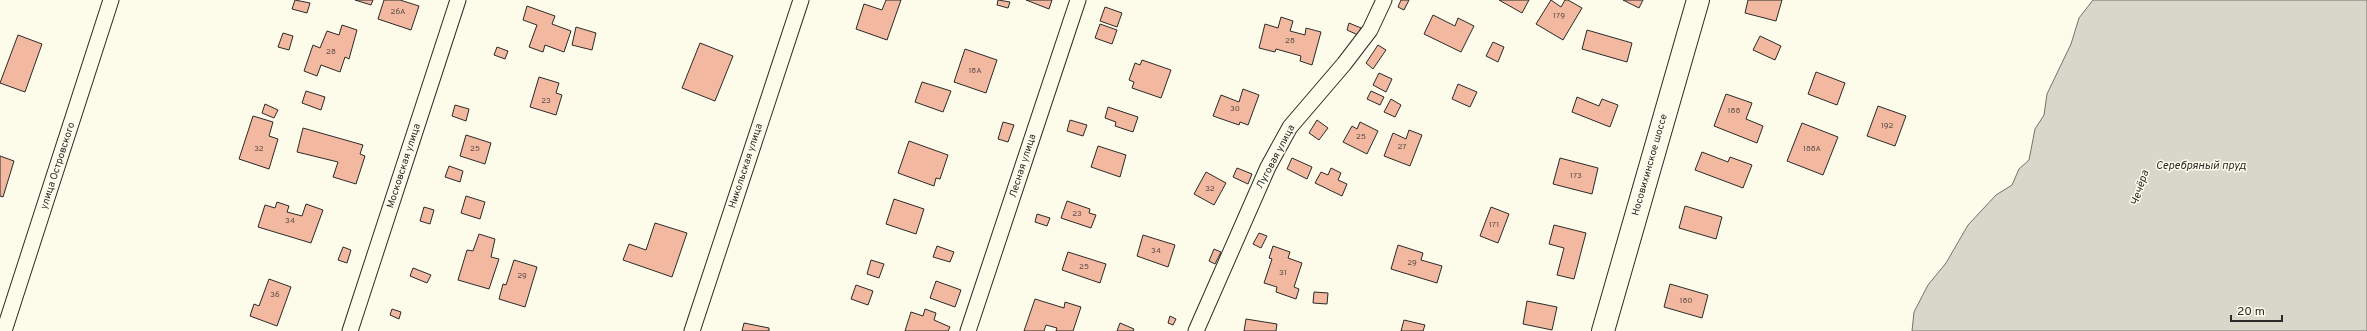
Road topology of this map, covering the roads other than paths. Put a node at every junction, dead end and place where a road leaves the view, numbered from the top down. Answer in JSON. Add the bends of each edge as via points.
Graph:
{"nodes":[{"id":1,"x":111,"y":0,"type":"edge"},
{"id":2,"x":458,"y":0,"type":"edge"},
{"id":3,"x":801,"y":0,"type":"edge"},
{"id":4,"x":1078,"y":0,"type":"edge"},
{"id":5,"x":1384,"y":0,"type":"edge"},
{"id":6,"x":1698,"y":0,"type":"edge"},
{"id":7,"x":4,"y":331,"type":"edge"},
{"id":8,"x":350,"y":331,"type":"edge"},
{"id":9,"x":692,"y":331,"type":"edge"},
{"id":10,"x":968,"y":331,"type":"edge"},
{"id":11,"x":1196,"y":331,"type":"edge"},
{"id":12,"x":1603,"y":331,"type":"edge"}],
"edges":[{"from":1,"to":7,"type":"street","name":"улица Островского"},
{"from":2,"to":8,"type":"street","name":"Московская улица"},
{"from":3,"to":9,"type":"street","name":"Никольская улица"},
{"from":4,"to":10,"type":"street","name":"Лесная улица"},
{"from":5,"to":11,"type":"street","name":"Луговая улица","via":[[1370,30],[1290,127],[1268,167]]},
{"from":6,"to":12,"type":"main road","name":"Носовихинское шоссе"}]}
